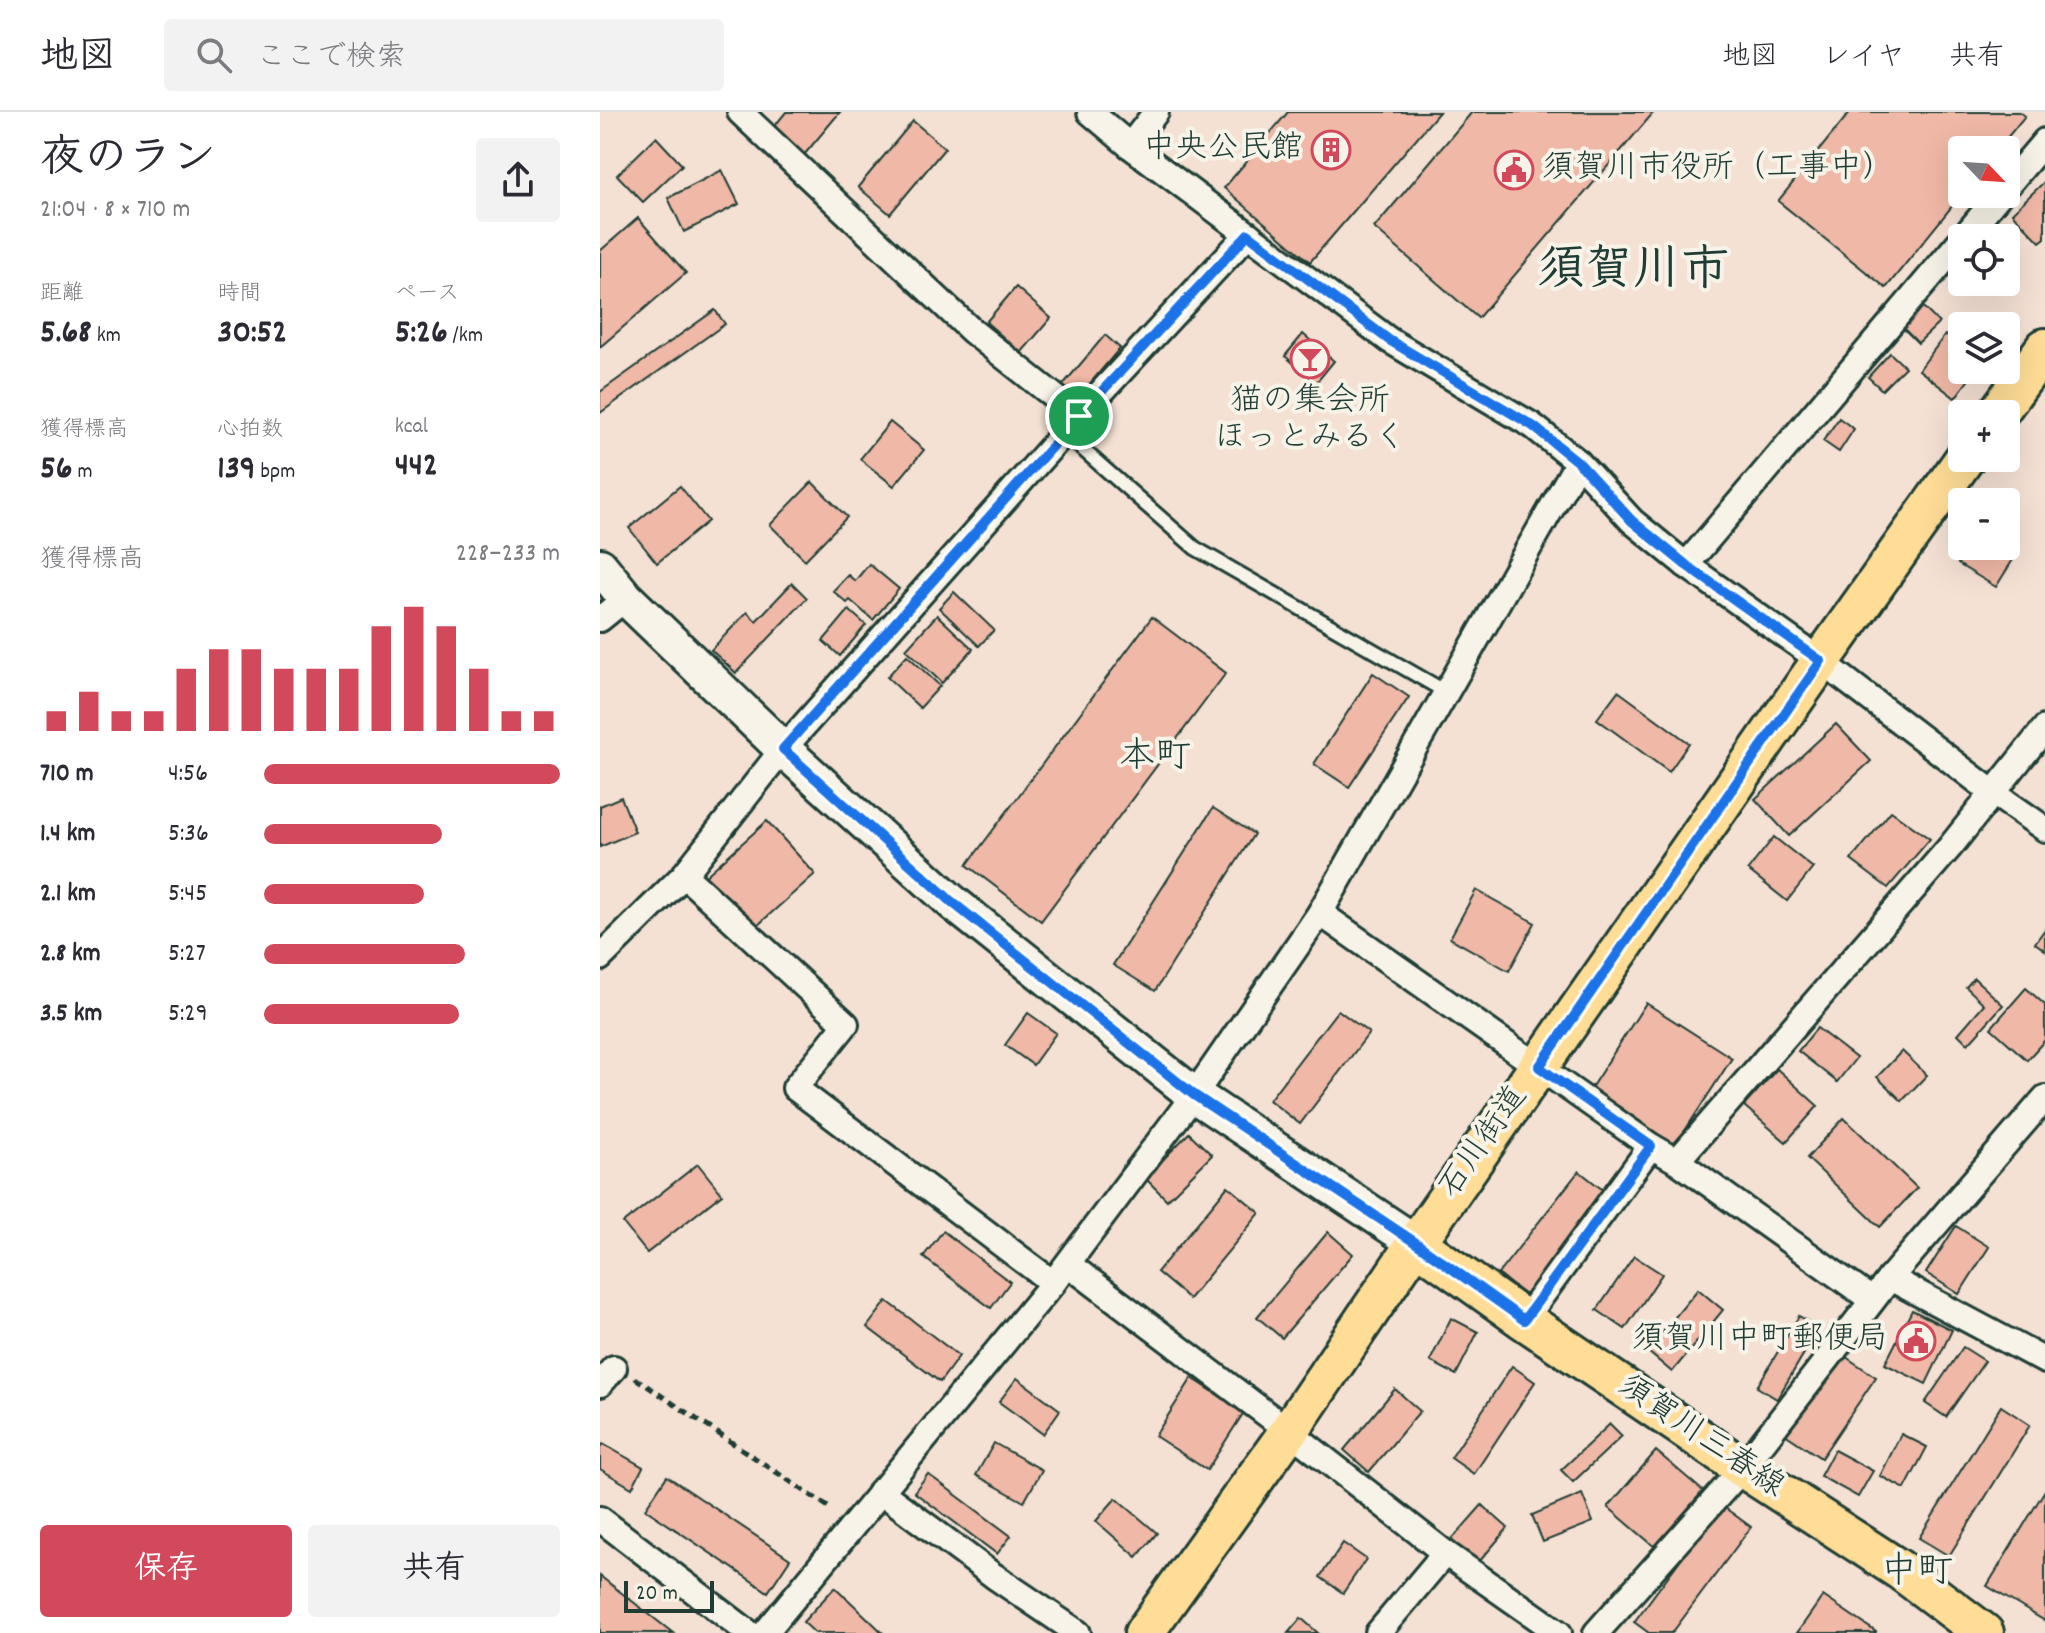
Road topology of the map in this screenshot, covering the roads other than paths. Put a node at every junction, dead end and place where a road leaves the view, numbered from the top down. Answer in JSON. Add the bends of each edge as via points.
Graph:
{"nodes":[{"id":1,"x":740,"y":112,"type":"edge"},
{"id":2,"x":1090,"y":112,"type":"edge"},
{"id":3,"x":1156,"y":112,"type":"edge"},
{"id":4,"x":2045,"y":141,"type":"edge"},
{"id":5,"x":1130,"y":146,"type":"junction"},
{"id":6,"x":2020,"y":170,"type":"edge"},
{"id":7,"x":1988,"y":208,"type":"edge"},
{"id":8,"x":1975,"y":224,"type":"edge"},
{"id":9,"x":1248,"y":234,"type":"junction"},
{"id":10,"x":1948,"y":256,"type":"edge"},
{"id":11,"x":2045,"y":348,"type":"edge"},
{"id":12,"x":2007,"y":400,"type":"edge"},
{"id":13,"x":1071,"y":425,"type":"junction"},
{"id":14,"x":1578,"y":462,"type":"junction"},
{"id":15,"x":1955,"y":472,"type":"edge"},
{"id":16,"x":1686,"y":565,"type":"junction"},
{"id":17,"x":600,"y":566,"type":"edge"},
{"id":18,"x":613,"y":608,"type":"edge"},
{"id":19,"x":1821,"y":661,"type":"junction"},
{"id":20,"x":1446,"y":692,"type":"junction"},
{"id":21,"x":2045,"y":728,"type":"edge"},
{"id":22,"x":783,"y":749,"type":"junction"},
{"id":23,"x":1992,"y":792,"type":"junction"},
{"id":24,"x":2045,"y":829,"type":"edge"},
{"id":25,"x":684,"y":875,"type":"junction"},
{"id":26,"x":1320,"y":913,"type":"junction"},
{"id":27,"x":600,"y":958,"type":"edge"},
{"id":28,"x":1539,"y":1067,"type":"junction"},
{"id":29,"x":1194,"y":1095,"type":"junction"},
{"id":30,"x":2045,"y":1098,"type":"edge"},
{"id":31,"x":1651,"y":1146,"type":"junction"},
{"id":32,"x":1677,"y":1161,"type":"junction"},
{"id":33,"x":1416,"y":1243,"type":"junction"},
{"id":34,"x":1060,"y":1273,"type":"junction"},
{"id":35,"x":1890,"y":1278,"type":"junction"},
{"id":36,"x":1872,"y":1300,"type":"junction"},
{"id":37,"x":1524,"y":1320,"type":"junction"},
{"id":38,"x":2045,"y":1361,"type":"edge"},
{"id":39,"x":1289,"y":1431,"type":"junction"},
{"id":40,"x":1743,"y":1468,"type":"junction"},
{"id":41,"x":880,"y":1491,"type":"junction"},
{"id":42,"x":600,"y":1519,"type":"edge"},
{"id":43,"x":1445,"y":1553,"type":"junction"},
{"id":44,"x":749,"y":1633,"type":"edge"},
{"id":45,"x":765,"y":1633,"type":"edge"},
{"id":46,"x":1078,"y":1633,"type":"edge"},
{"id":47,"x":1144,"y":1633,"type":"edge"},
{"id":48,"x":1378,"y":1633,"type":"edge"},
{"id":49,"x":1559,"y":1633,"type":"edge"},
{"id":50,"x":1596,"y":1633,"type":"edge"},
{"id":51,"x":1984,"y":1633,"type":"edge"}],
"edges":[{"from":1,"to":13,"type":"street"},
{"from":2,"to":5,"type":"street"},
{"from":3,"to":5,"type":"street"},
{"from":4,"to":6,"type":"street"},
{"from":5,"to":9,"type":"street"},
{"from":7,"to":8,"type":"street"},
{"from":9,"to":13,"type":"street"},
{"from":9,"to":14,"type":"street","via":[[1389,340],[1533,426]]},
{"from":10,"to":16,"type":"street"},
{"from":11,"to":12,"type":"main road"},
{"from":13,"to":20,"type":"lane","via":[[1195,548]]},
{"from":13,"to":22,"type":"street"},
{"from":14,"to":16,"type":"street","via":[[1632,521]]},
{"from":14,"to":20,"type":"street"},
{"from":15,"to":19,"type":"main road","name":"石川街道"},
{"from":16,"to":19,"type":"street"},
{"from":17,"to":18,"type":"main road"},
{"from":18,"to":22,"type":"main road"},
{"from":19,"to":23,"type":"street"},
{"from":19,"to":28,"type":"main road","name":"石川街道"},
{"from":20,"to":26,"type":"street"},
{"from":21,"to":23,"type":"street"},
{"from":22,"to":25,"type":"street"},
{"from":22,"to":29,"type":"main road","via":[[952,902]]},
{"from":23,"to":24,"type":"street"},
{"from":23,"to":32,"type":"street"},
{"from":25,"to":27,"type":"street"},
{"from":25,"to":34,"type":"street","via":[[846,1024],[795,1088]]},
{"from":26,"to":28,"type":"street"},
{"from":26,"to":29,"type":"street"},
{"from":28,"to":31,"type":"street"},
{"from":28,"to":33,"type":"main road","name":"石川街道"},
{"from":29,"to":33,"type":"main road"},
{"from":29,"to":34,"type":"street"},
{"from":30,"to":35,"type":"street"},
{"from":31,"to":32,"type":"street"},
{"from":31,"to":37,"type":"street"},
{"from":32,"to":36,"type":"street"},
{"from":33,"to":37,"type":"main road","name":"須賀川三春線"},
{"from":33,"to":39,"type":"main road","name":"石川街道"},
{"from":34,"to":39,"type":"street"},
{"from":34,"to":41,"type":"street"},
{"from":35,"to":36,"type":"street"},
{"from":35,"to":38,"type":"street"},
{"from":36,"to":40,"type":"street"},
{"from":37,"to":40,"type":"main road","name":"須賀川三春線"},
{"from":39,"to":43,"type":"street"},
{"from":39,"to":47,"type":"main road","name":"石川街道"},
{"from":40,"to":50,"type":"street"},
{"from":40,"to":51,"type":"main road","name":"須賀川三春線","via":[[1900,1570]]},
{"from":41,"to":45,"type":"street"},
{"from":41,"to":46,"type":"street"},
{"from":42,"to":44,"type":"street"},
{"from":43,"to":48,"type":"street"},
{"from":43,"to":49,"type":"street"}]}
